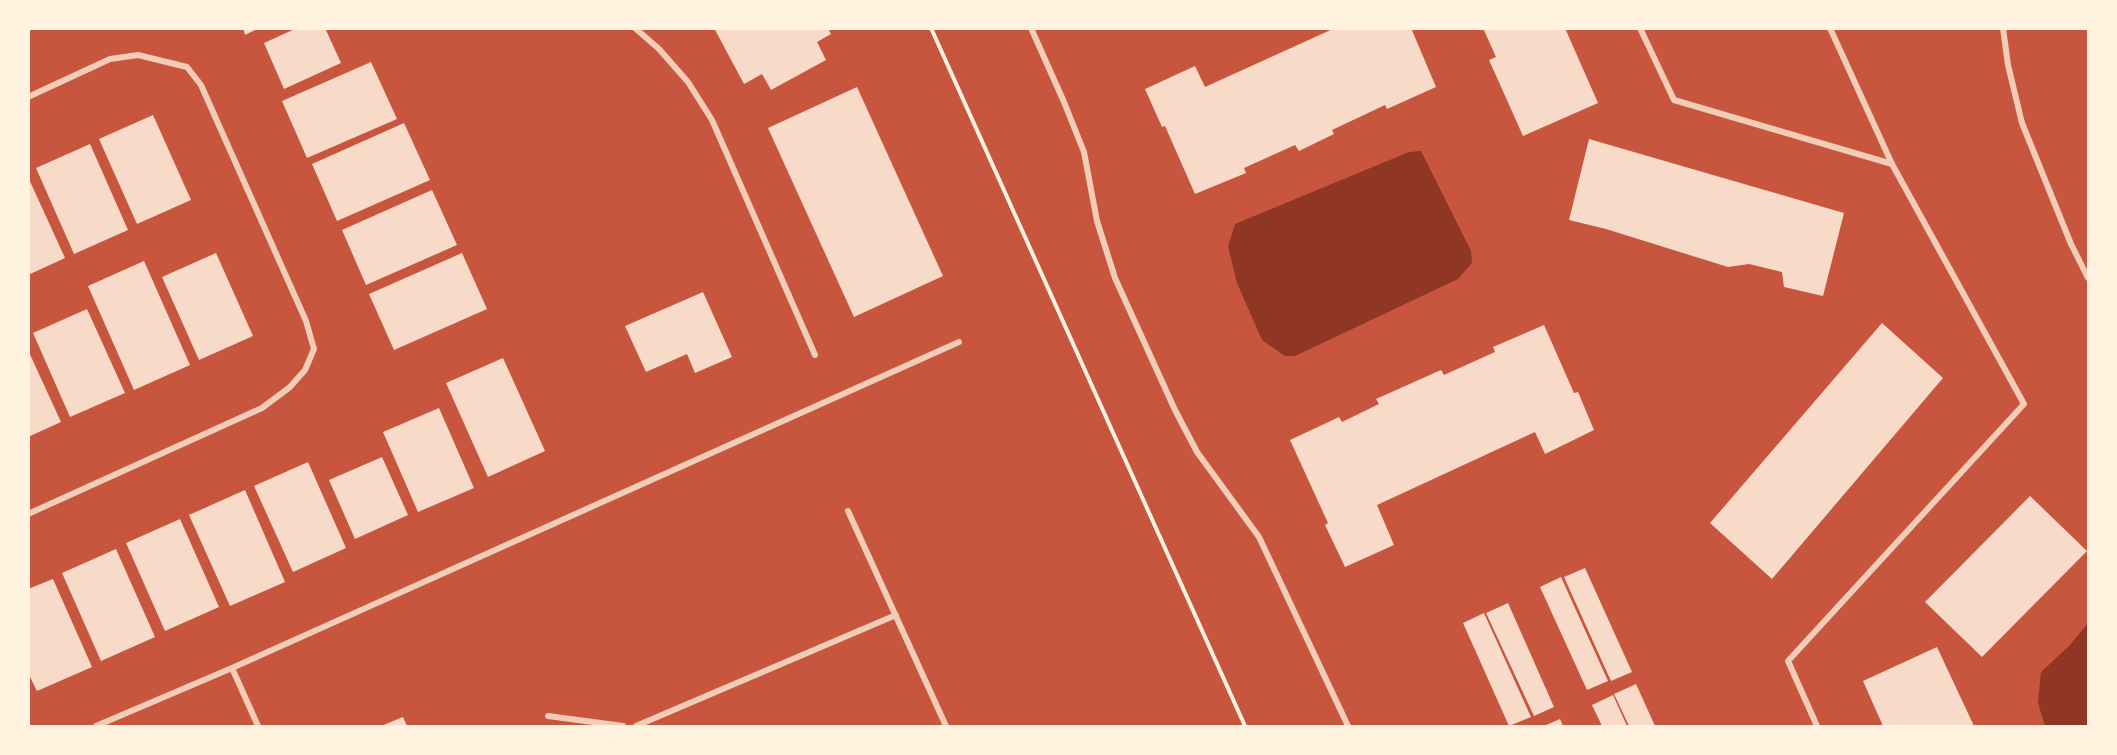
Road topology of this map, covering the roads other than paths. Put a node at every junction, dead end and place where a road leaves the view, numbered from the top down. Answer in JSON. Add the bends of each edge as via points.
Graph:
{"nodes":[{"id":1,"x":634,"y":28,"type":"edge"},
{"id":2,"x":1031,"y":28,"type":"edge"},
{"id":3,"x":1640,"y":28,"type":"edge"},
{"id":4,"x":1830,"y":28,"type":"edge"},
{"id":5,"x":2003,"y":28,"type":"edge"},
{"id":6,"x":28,"y":97,"type":"edge"},
{"id":7,"x":1892,"y":164,"type":"junction"},
{"id":8,"x":2088,"y":278,"type":"edge"},
{"id":9,"x":959,"y":342,"type":"dead end"},
{"id":10,"x":815,"y":355,"type":"dead end"},
{"id":11,"x":848,"y":511,"type":"dead end"},
{"id":12,"x":28,"y":514,"type":"edge"},
{"id":13,"x":896,"y":615,"type":"junction"},
{"id":14,"x":232,"y":668,"type":"junction"},
{"id":15,"x":548,"y":716,"type":"dead end"},
{"id":16,"x":96,"y":726,"type":"edge"},
{"id":17,"x":258,"y":726,"type":"edge"},
{"id":18,"x":623,"y":726,"type":"edge"},
{"id":19,"x":636,"y":726,"type":"edge"},
{"id":20,"x":946,"y":726,"type":"edge"},
{"id":21,"x":1348,"y":726,"type":"edge"},
{"id":22,"x":1817,"y":726,"type":"edge"}],
"edges":[{"from":1,"to":10,"type":"street","via":[[688,82],[712,120]]},
{"from":2,"to":21,"type":"street","via":[[1084,152],[1097,221],[1115,278],[1197,452],[1260,537]]},
{"from":3,"to":7,"type":"street","via":[[1674,100]]},
{"from":4,"to":7,"type":"street"},
{"from":5,"to":8,"type":"street","via":[[2022,123]]},
{"from":6,"to":12,"type":"street","via":[[110,59],[138,55],[187,66],[201,85],[306,321],[314,349],[305,370],[262,408]]},
{"from":7,"to":22,"type":"street","via":[[2024,404],[1788,661]]},
{"from":9,"to":14,"type":"street"},
{"from":11,"to":13,"type":"street"},
{"from":13,"to":19,"type":"street"},
{"from":13,"to":20,"type":"street"},
{"from":14,"to":16,"type":"street"},
{"from":14,"to":17,"type":"street"},
{"from":15,"to":18,"type":"street"}]}
